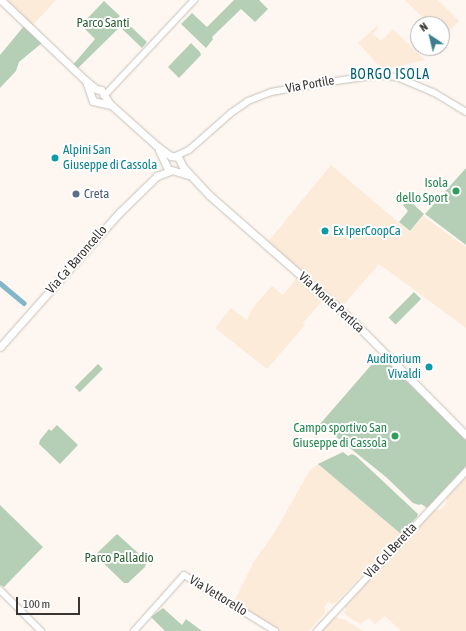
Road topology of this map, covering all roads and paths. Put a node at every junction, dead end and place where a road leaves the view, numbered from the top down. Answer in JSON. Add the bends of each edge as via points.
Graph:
{"nodes":[{"id":1,"x":1,"y":0,"type":"edge"},
{"id":2,"x":194,"y":0,"type":"edge"},
{"id":3,"x":99,"y":94,"type":"junction"},
{"id":4,"x":466,"y":112,"type":"edge"},
{"id":5,"x":157,"y":146,"type":"junction"},
{"id":6,"x":177,"y":160,"type":"junction"},
{"id":7,"x":165,"y":163,"type":"junction"},
{"id":8,"x":173,"y":171,"type":"junction"},
{"id":9,"x":157,"y":176,"type":"junction"},
{"id":10,"x":191,"y":176,"type":"junction"},
{"id":11,"x":0,"y":347,"type":"edge"},
{"id":12,"x":466,"y":435,"type":"edge"},
{"id":13,"x":466,"y":472,"type":"edge"},
{"id":14,"x":0,"y":590,"type":"edge"},
{"id":15,"x":41,"y":631,"type":"edge"},
{"id":16,"x":134,"y":631,"type":"edge"},
{"id":17,"x":275,"y":631,"type":"edge"},
{"id":18,"x":317,"y":631,"type":"edge"}],
"edges":[{"from":1,"to":3,"type":"main road","name":"Via Monte Pertica"},
{"from":2,"to":3,"type":"street","via":[[121,77]]},
{"from":3,"to":5,"type":"main road","name":"Via Monte Pertica"},
{"from":4,"to":6,"type":"street","name":"Via Portile","via":[[433,92],[397,77],[358,77],[277,91],[252,99],[230,113]]},
{"from":5,"to":6,"type":"main road","name":"Via Monte Pertica"},
{"from":5,"to":7,"type":"main road"},
{"from":6,"to":7,"type":"main road","name":"Via Ca' Baroncello"},
{"from":6,"to":8,"type":"main road"},
{"from":6,"to":10,"type":"main road","name":"Via Monte Pertica"},
{"from":7,"to":8,"type":"main road"},
{"from":7,"to":9,"type":"main road","name":"Via Ca' Baroncello"},
{"from":8,"to":9,"type":"main road","name":"Via Ca' Baroncello"},
{"from":8,"to":10,"type":"main road","name":"Via Monte Pertica"},
{"from":9,"to":11,"type":"main road","name":"Via Ca' Baroncello","via":[[100,232]]},
{"from":10,"to":12,"type":"main road","name":"Via Monte Pertica","via":[[358,326]]},
{"from":13,"to":18,"type":"street","name":"Via Col Beretta"},
{"from":14,"to":15,"type":"street"},
{"from":16,"to":17,"type":"street","name":"Via Vettorello","via":[[184,575]]}]}
